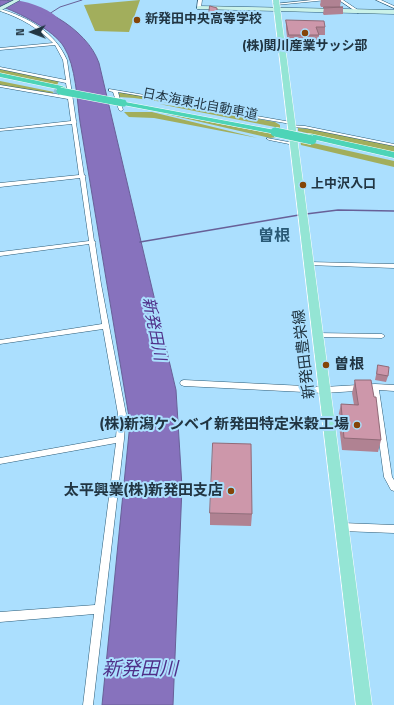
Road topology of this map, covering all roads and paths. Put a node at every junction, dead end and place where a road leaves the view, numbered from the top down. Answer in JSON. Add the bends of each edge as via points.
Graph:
{"nodes":[{"id":1,"x":18,"y":0,"type":"edge"},
{"id":2,"x":200,"y":0,"type":"edge"},
{"id":3,"x":324,"y":0,"type":"edge"},
{"id":4,"x":341,"y":0,"type":"edge"},
{"id":5,"x":378,"y":0,"type":"edge"},
{"id":6,"x":277,"y":5,"type":"edge"},
{"id":7,"x":394,"y":7,"type":"edge"},
{"id":8,"x":199,"y":8,"type":"joint"},
{"id":9,"x":0,"y":9,"type":"edge"},
{"id":10,"x":359,"y":12,"type":"junction"},
{"id":11,"x":394,"y":12,"type":"edge"},
{"id":12,"x":56,"y":44,"type":"junction"},
{"id":13,"x":0,"y":49,"type":"edge"},
{"id":14,"x":0,"y":68,"type":"edge"},
{"id":15,"x":0,"y":75,"type":"edge"},
{"id":16,"x":0,"y":84,"type":"edge"},
{"id":17,"x":60,"y":88,"type":"junction"},
{"id":18,"x":70,"y":98,"type":"junction"},
{"id":19,"x":122,"y":104,"type":"junction"},
{"id":20,"x":75,"y":122,"type":"junction"},
{"id":21,"x":288,"y":124,"type":"junction"},
{"id":22,"x":0,"y":130,"type":"edge"},
{"id":23,"x":274,"y":135,"type":"junction"},
{"id":24,"x":311,"y":138,"type":"junction"},
{"id":25,"x":294,"y":144,"type":"junction"},
{"id":26,"x":394,"y":145,"type":"edge"},
{"id":27,"x":394,"y":155,"type":"edge"},
{"id":28,"x":394,"y":159,"type":"edge"},
{"id":29,"x":82,"y":176,"type":"junction"},
{"id":30,"x":0,"y":185,"type":"edge"},
{"id":31,"x":92,"y":242,"type":"junction"},
{"id":32,"x":0,"y":254,"type":"edge"},
{"id":33,"x":309,"y":264,"type":"junction"},
{"id":34,"x":394,"y":266,"type":"edge"},
{"id":35,"x":106,"y":326,"type":"junction"},
{"id":36,"x":317,"y":335,"type":"junction"},
{"id":37,"x":382,"y":336,"type":"dead end"},
{"id":38,"x":0,"y":342,"type":"edge"},
{"id":39,"x":184,"y":383,"type":"dead end"},
{"id":40,"x":375,"y":387,"type":"junction"},
{"id":41,"x":394,"y":388,"type":"edge"},
{"id":42,"x":324,"y":390,"type":"junction"},
{"id":43,"x":120,"y":439,"type":"junction"},
{"id":44,"x":0,"y":461,"type":"edge"},
{"id":45,"x":394,"y":488,"type":"edge"},
{"id":46,"x":342,"y":527,"type":"junction"},
{"id":47,"x":394,"y":529,"type":"edge"},
{"id":48,"x":100,"y":609,"type":"junction"},
{"id":49,"x":0,"y":616,"type":"edge"},
{"id":50,"x":88,"y":705,"type":"edge"},
{"id":51,"x":364,"y":705,"type":"edge"}],
"edges":[{"from":1,"to":9,"type":"main road"},
{"from":2,"to":8,"type":"street"},
{"from":3,"to":6,"type":"street"},
{"from":4,"to":10,"type":"street"},
{"from":5,"to":7,"type":"street"},
{"from":6,"to":8,"type":"main road"},
{"from":6,"to":10,"type":"main road"},
{"from":6,"to":21,"type":"main road","name":"新発田豊栄線"},
{"from":9,"to":12,"type":"street","via":[[25,20]]},
{"from":10,"to":11,"type":"main road"},
{"from":12,"to":13,"type":"street"},
{"from":12,"to":17,"type":"street","via":[[65,59]]},
{"from":14,"to":17,"type":"street"},
{"from":15,"to":17,"type":"highway","name":"日本海東北自動車道"},
{"from":16,"to":17,"type":"highway","name":"日本海東北自動車道"},
{"from":17,"to":18,"type":"street"},
{"from":17,"to":18,"type":"street"},
{"from":17,"to":19,"type":"highway","name":"日本海東北自動車道","bridge":true},
{"from":18,"to":20,"type":"street"},
{"from":19,"to":21,"type":"street","via":[[113,91],[188,102]]},
{"from":19,"to":23,"type":"highway","name":"日本海東北自動車道"},
{"from":20,"to":22,"type":"street"},
{"from":20,"to":29,"type":"street"},
{"from":21,"to":23,"type":"street","via":[[281,136]]},
{"from":21,"to":25,"type":"main road","name":"新発田豊栄線"},
{"from":21,"to":26,"type":"street"},
{"from":23,"to":24,"type":"highway","name":"日本海東北自動車道","bridge":true},
{"from":23,"to":25,"type":"street"},
{"from":24,"to":27,"type":"highway","name":"日本海東北自動車道"},
{"from":24,"to":28,"type":"highway","name":"日本海東北自動車道"},
{"from":25,"to":33,"type":"main road","name":"新発田豊栄線"},
{"from":29,"to":30,"type":"street"},
{"from":29,"to":31,"type":"street"},
{"from":31,"to":32,"type":"street"},
{"from":31,"to":35,"type":"street"},
{"from":33,"to":34,"type":"street"},
{"from":33,"to":36,"type":"main road","name":"新発田豊栄線"},
{"from":35,"to":38,"type":"street"},
{"from":35,"to":43,"type":"street","via":[[122,414]]},
{"from":36,"to":37,"type":"street"},
{"from":36,"to":42,"type":"main road","name":"新発田豊栄線"},
{"from":39,"to":42,"type":"street"},
{"from":40,"to":41,"type":"street"},
{"from":40,"to":42,"type":"street"},
{"from":40,"to":45,"type":"street","via":[[388,476]]},
{"from":42,"to":46,"type":"main road","name":"新発田豊栄線"},
{"from":43,"to":44,"type":"street"},
{"from":43,"to":48,"type":"street"},
{"from":46,"to":47,"type":"street"},
{"from":46,"to":51,"type":"main road","name":"新発田豊栄線"},
{"from":48,"to":49,"type":"street"},
{"from":48,"to":50,"type":"street"}]}
